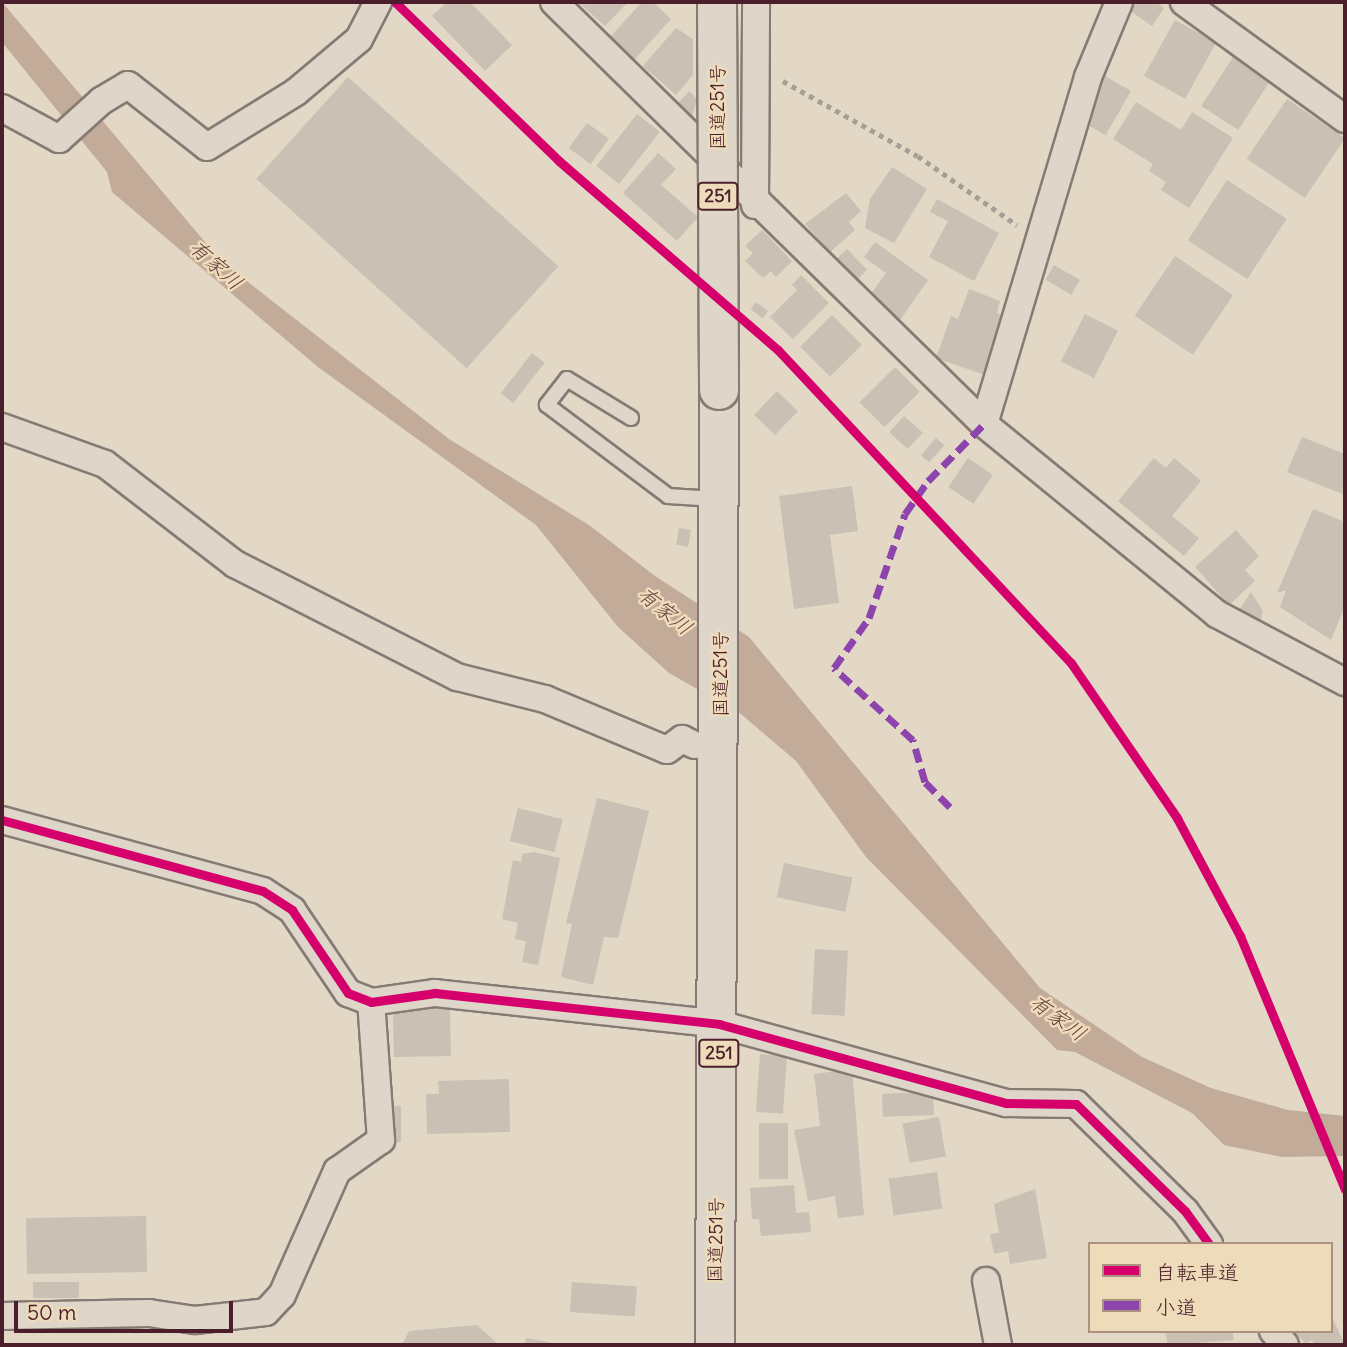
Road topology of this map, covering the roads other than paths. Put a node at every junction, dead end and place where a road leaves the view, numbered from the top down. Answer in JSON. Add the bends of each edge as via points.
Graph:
{"nodes":[{"id":1,"x":379,"y":2,"type":"edge"},
{"id":2,"x":554,"y":2,"type":"edge"},
{"id":3,"x":717,"y":2,"type":"edge"},
{"id":4,"x":756,"y":2,"type":"edge"},
{"id":5,"x":1119,"y":2,"type":"edge"},
{"id":6,"x":1184,"y":2,"type":"edge"},
{"id":7,"x":2,"y":108,"type":"edge"},
{"id":8,"x":1345,"y":119,"type":"edge"},
{"id":9,"x":755,"y":205,"type":"junction"},
{"id":10,"x":631,"y":418,"type":"dead end"},
{"id":11,"x":984,"y":424,"type":"junction"},
{"id":12,"x":2,"y":427,"type":"edge"},
{"id":13,"x":721,"y":499,"type":"junction"},
{"id":14,"x":1345,"y":682,"type":"edge"},
{"id":15,"x":708,"y":753,"type":"junction"},
{"id":16,"x":2,"y":820,"type":"edge"},
{"id":17,"x":372,"y":1002,"type":"junction"},
{"id":18,"x":719,"y":1024,"type":"junction"},
{"id":19,"x":1208,"y":1242,"type":"edge"},
{"id":20,"x":986,"y":1281,"type":"dead end"},
{"id":21,"x":2,"y":1316,"type":"edge"},
{"id":22,"x":715,"y":1345,"type":"edge"},
{"id":23,"x":998,"y":1345,"type":"edge"}],
"edges":[{"from":1,"to":7,"type":"street","via":[[359,39],[296,92],[207,147],[128,85],[101,101],[59,139]]},
{"from":2,"to":9,"type":"street"},
{"from":3,"to":13,"type":"highway","name":"国道251号","number":"251","bridge":true},
{"from":4,"to":9,"type":"street"},
{"from":5,"to":11,"type":"street","via":[[1088,76]]},
{"from":6,"to":8,"type":"street"},
{"from":9,"to":11,"type":"street"},
{"from":10,"to":13,"type":"lane","via":[[567,379],[547,405],[668,496]]},
{"from":11,"to":14,"type":"street","via":[[1217,614]]},
{"from":12,"to":15,"type":"street","via":[[105,464],[234,564],[457,677],[545,699],[667,750],[682,738]]},
{"from":13,"to":15,"type":"highway","name":"国道251号","number":"251","via":[[721,571]]},
{"from":15,"to":18,"type":"highway","name":"国道251号","number":"251"},
{"from":16,"to":17,"type":"street","via":[[263,891],[292,909],[348,993]]},
{"from":17,"to":18,"type":"street","via":[[435,993]]},
{"from":17,"to":21,"type":"street","via":[[381,1140],[337,1171],[282,1295],[266,1312],[195,1320],[149,1313]]},
{"from":18,"to":19,"type":"street","via":[[1006,1103],[1076,1104],[1185,1211]]},
{"from":18,"to":22,"type":"highway","name":"国道251号","number":"251"},
{"from":20,"to":23,"type":"street"}]}
